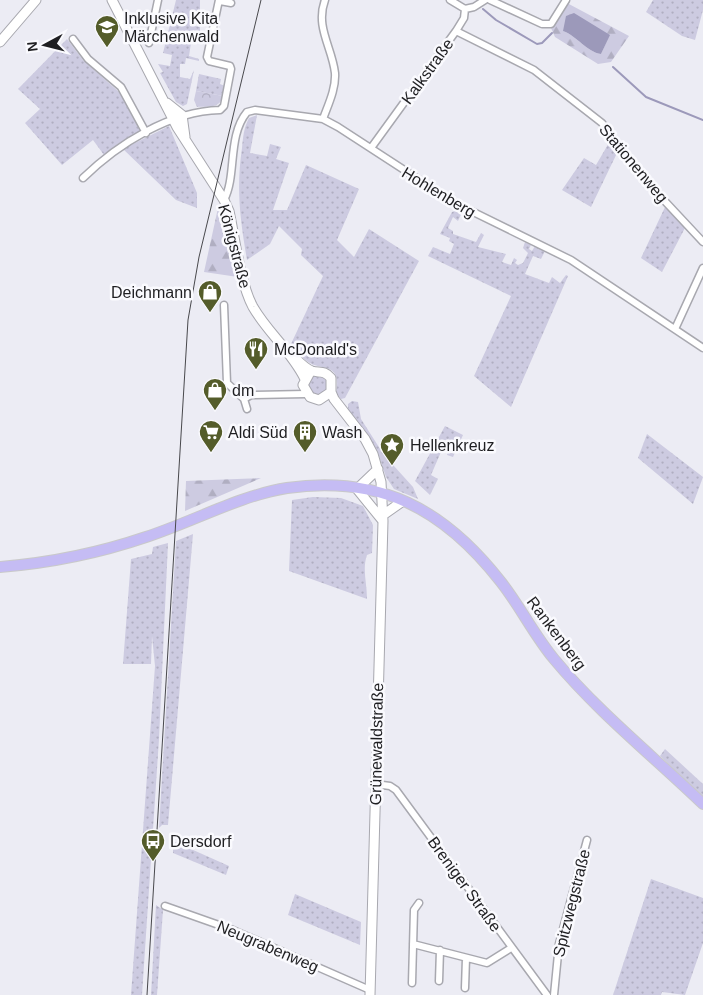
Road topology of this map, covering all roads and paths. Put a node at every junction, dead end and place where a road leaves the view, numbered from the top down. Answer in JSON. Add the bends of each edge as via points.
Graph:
{"nodes":[{"id":1,"x":36,"y":0,"type":"edge"},
{"id":2,"x":112,"y":0,"type":"edge"},
{"id":3,"x":158,"y":0,"type":"edge"},
{"id":4,"x":219,"y":0,"type":"edge"},
{"id":5,"x":325,"y":0,"type":"edge"},
{"id":6,"x":450,"y":0,"type":"edge"},
{"id":7,"x":485,"y":0,"type":"edge"},
{"id":8,"x":490,"y":0,"type":"edge"},
{"id":9,"x":566,"y":0,"type":"edge"},
{"id":10,"x":232,"y":3,"type":"dead end"},
{"id":11,"x":465,"y":9,"type":"junction"},
{"id":12,"x":456,"y":31,"type":"junction"},
{"id":13,"x":73,"y":39,"type":"dead end"},
{"id":14,"x":0,"y":42,"type":"edge"},
{"id":15,"x":149,"y":43,"type":"dead end"},
{"id":16,"x":177,"y":117,"type":"junction"},
{"id":17,"x":323,"y":119,"type":"junction"},
{"id":18,"x":146,"y":133,"type":"junction"},
{"id":19,"x":371,"y":148,"type":"junction"},
{"id":20,"x":83,"y":178,"type":"dead end"},
{"id":21,"x":224,"y":200,"type":"junction"},
{"id":22,"x":703,"y":242,"type":"edge"},
{"id":23,"x":703,"y":268,"type":"edge"},
{"id":24,"x":224,"y":305,"type":"dead end"},
{"id":25,"x":675,"y":329,"type":"junction"},
{"id":26,"x":703,"y":348,"type":"edge"},
{"id":27,"x":286,"y":350,"type":"junction"},
{"id":28,"x":313,"y":371,"type":"junction"},
{"id":29,"x":305,"y":386,"type":"junction"},
{"id":30,"x":331,"y":392,"type":"junction"},
{"id":31,"x":244,"y":399,"type":"junction"},
{"id":32,"x":324,"y":399,"type":"junction"},
{"id":33,"x":247,"y":409,"type":"dead end"},
{"id":34,"x":342,"y":411,"type":"junction"},
{"id":35,"x":378,"y":469,"type":"junction"},
{"id":36,"x":357,"y":488,"type":"junction"},
{"id":37,"x":382,"y":492,"type":"junction"},
{"id":38,"x":403,"y":501,"type":"junction"},
{"id":39,"x":383,"y":518,"type":"junction"},
{"id":40,"x":0,"y":567,"type":"edge"},
{"id":41,"x":375,"y":784,"type":"junction"},
{"id":42,"x":703,"y":804,"type":"edge"},
{"id":43,"x":587,"y":840,"type":"dead end"},
{"id":44,"x":419,"y":903,"type":"dead end"},
{"id":45,"x":165,"y":906,"type":"dead end"},
{"id":46,"x":413,"y":944,"type":"junction"},
{"id":47,"x":511,"y":948,"type":"junction"},
{"id":48,"x":440,"y":950,"type":"junction"},
{"id":49,"x":466,"y":958,"type":"junction"},
{"id":50,"x":439,"y":981,"type":"dead end"},
{"id":51,"x":412,"y":983,"type":"dead end"},
{"id":52,"x":465,"y":988,"type":"dead end"},
{"id":53,"x":370,"y":992,"type":"edge"},
{"id":54,"x":547,"y":995,"type":"edge"},
{"id":55,"x":554,"y":995,"type":"edge"}],
"edges":[{"from":1,"to":14,"type":"street"},
{"from":2,"to":16,"type":"street","via":[[165,101]]},
{"from":3,"to":15,"type":"street"},
{"from":4,"to":10,"type":"street"},
{"from":4,"to":16,"type":"street","via":[[207,57],[210,61],[230,66],[224,106],[220,110]]},
{"from":5,"to":17,"type":"street","via":[[321,23],[335,74]]},
{"from":6,"to":11,"type":"street"},
{"from":7,"to":11,"type":"street"},
{"from":8,"to":9,"type":"street","via":[[542,24],[550,24]]},
{"from":11,"to":12,"type":"street","name":"Kalkstraße"},
{"from":12,"to":19,"type":"street","name":"Kalkstraße"},
{"from":12,"to":22,"type":"street","name":"Stationenweg","via":[[534,70],[602,123],[632,166]]},
{"from":13,"to":18,"type":"street","via":[[88,59],[121,87]]},
{"from":16,"to":18,"type":"street"},
{"from":16,"to":21,"type":"street","name":"Königstraße","via":[[186,139]]},
{"from":17,"to":19,"type":"street","name":"Hohlenberg"},
{"from":17,"to":21,"type":"street","name":"Hohlenberg","via":[[254,110],[247,112],[238,128]]},
{"from":18,"to":20,"type":"street","via":[[108,156]]},
{"from":19,"to":25,"type":"street","name":"Hohlenberg","via":[[454,203],[572,260]]},
{"from":21,"to":27,"type":"street","name":"Königstraße","via":[[252,304],[264,325]]},
{"from":23,"to":25,"type":"street"},
{"from":24,"to":31,"type":"street","via":[[227,383]]},
{"from":25,"to":26,"type":"street","name":"Hohlenberg"},
{"from":27,"to":28,"type":"street","name":"Königstraße"},
{"from":27,"to":29,"type":"street","name":"Königstraße"},
{"from":28,"to":29,"type":"street"},
{"from":28,"to":30,"type":"street","name":"Königstraße","via":[[327,374],[332,382]]},
{"from":29,"to":31,"type":"street","via":[[288,394],[251,395]]},
{"from":29,"to":32,"type":"street","name":"Königstraße","via":[[314,400]]},
{"from":30,"to":32,"type":"street"},
{"from":30,"to":34,"type":"street","name":"Königstraße"},
{"from":31,"to":33,"type":"street"},
{"from":32,"to":34,"type":"street","name":"Königstraße"},
{"from":34,"to":35,"type":"street","name":"Königstraße","via":[[365,439]]},
{"from":35,"to":36,"type":"street"},
{"from":35,"to":37,"type":"street","name":"Königstraße"},
{"from":36,"to":37,"type":"main road","name":"Rankenberg"},
{"from":36,"to":39,"type":"street"},
{"from":36,"to":40,"type":"main road","name":"Rankenberg","via":[[286,488],[107,549]]},
{"from":37,"to":38,"type":"main road","name":"Rankenberg"},
{"from":37,"to":39,"type":"street","name":"Grünewaldstraße"},
{"from":38,"to":39,"type":"street"},
{"from":38,"to":42,"type":"main road","name":"Rankenberg","via":[[427,511],[470,545],[554,659],[592,701]]},
{"from":39,"to":41,"type":"street","name":"Grünewaldstraße"},
{"from":41,"to":47,"type":"street","name":"Breniger Straße","via":[[396,790]]},
{"from":41,"to":53,"type":"street","name":"Grünewaldstraße"},
{"from":43,"to":55,"type":"street","name":"Spitzwegstraße","via":[[559,944]]},
{"from":44,"to":46,"type":"street","via":[[414,910]]},
{"from":45,"to":53,"type":"street","name":"Neugrabenweg","via":[[233,930]]},
{"from":46,"to":48,"type":"street"},
{"from":46,"to":51,"type":"street"},
{"from":47,"to":49,"type":"street","via":[[487,963]]},
{"from":47,"to":54,"type":"street","name":"Breniger Straße"},
{"from":48,"to":49,"type":"street"},
{"from":48,"to":50,"type":"street"},
{"from":49,"to":52,"type":"street"}]}
